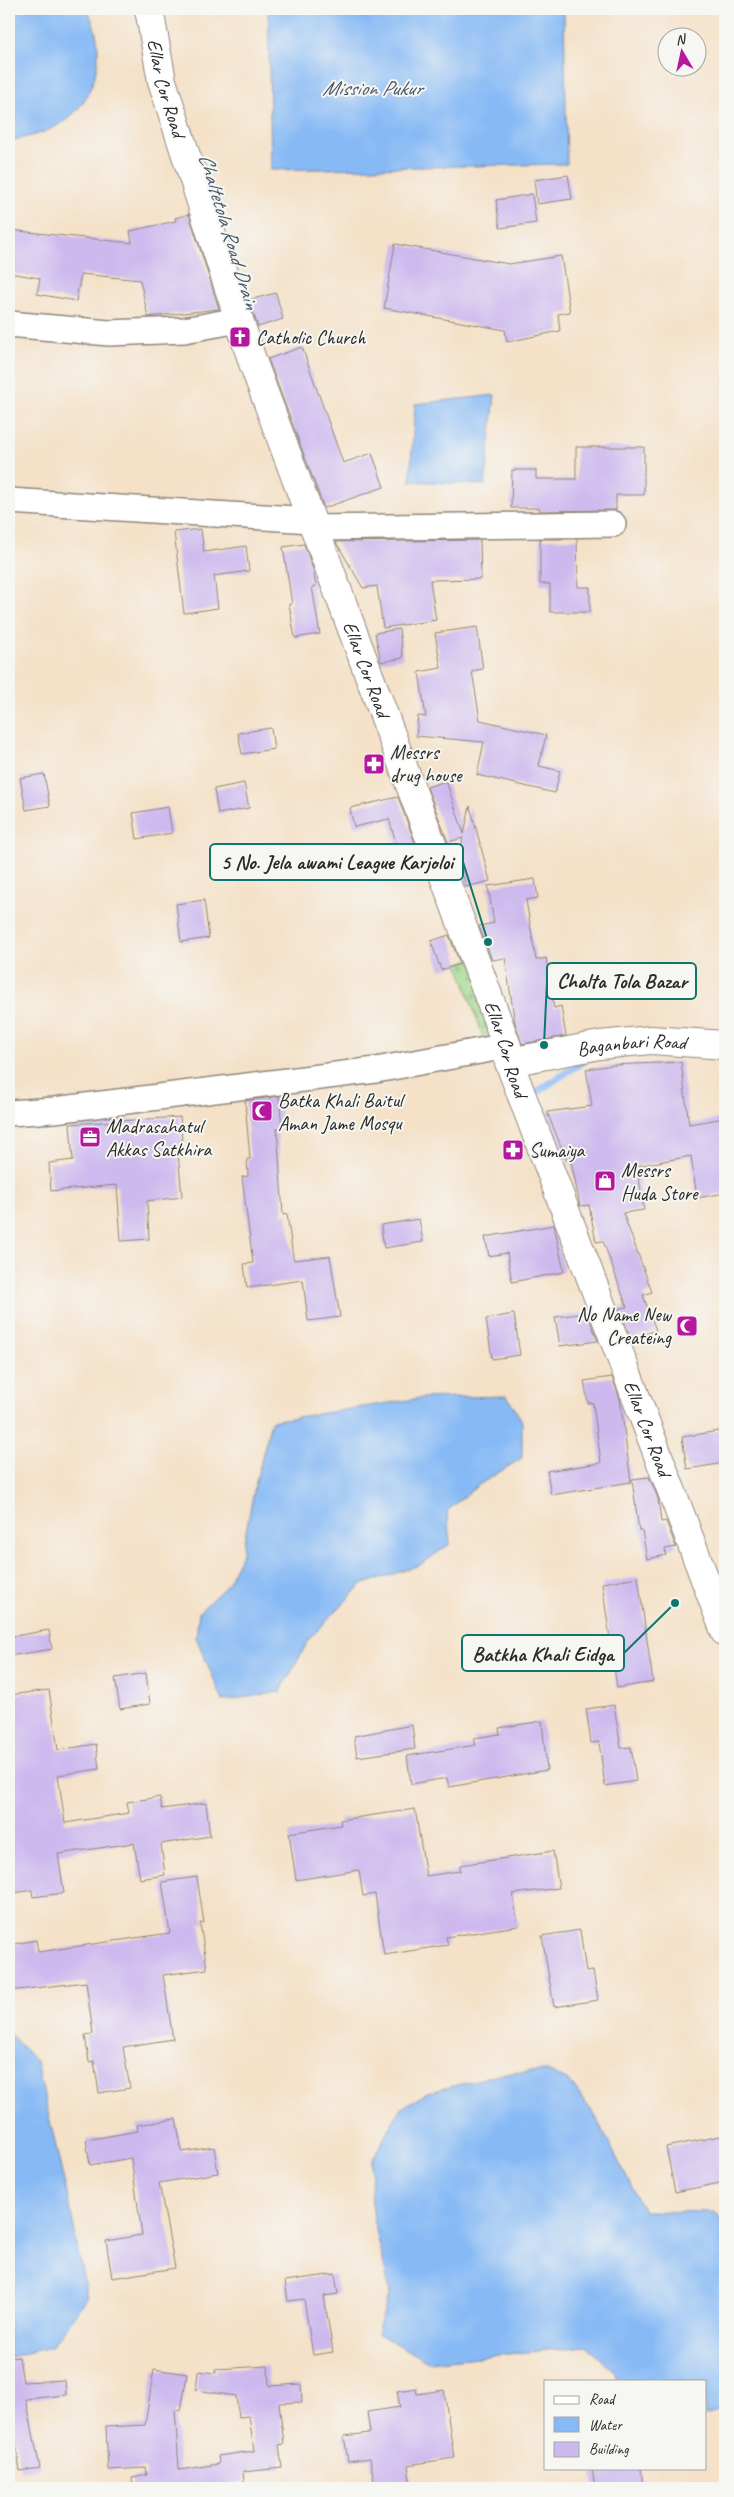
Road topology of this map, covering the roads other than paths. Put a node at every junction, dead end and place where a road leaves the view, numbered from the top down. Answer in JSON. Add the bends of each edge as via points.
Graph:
{"nodes":[{"id":1,"x":149,"y":9,"type":"edge"},
{"id":2,"x":239,"y":320,"type":"junction"},
{"id":3,"x":9,"y":324,"type":"edge"},
{"id":4,"x":9,"y":501,"type":"edge"},
{"id":5,"x":312,"y":524,"type":"junction"},
{"id":6,"x":614,"y":524,"type":"dead end"},
{"id":7,"x":725,"y":1045,"type":"edge"},
{"id":8,"x":508,"y":1054,"type":"junction"},
{"id":9,"x":9,"y":1113,"type":"edge"},
{"id":10,"x":725,"y":1632,"type":"edge"}],
"edges":[{"from":1,"to":2,"type":"main road","name":"Ellar Cor Road","via":[[162,81]]},
{"from":2,"to":3,"type":"street","via":[[184,330],[109,333]]},
{"from":2,"to":5,"type":"main road","name":"Ellar Cor Road"},
{"from":4,"to":5,"type":"street"},
{"from":5,"to":6,"type":"street"},
{"from":5,"to":8,"type":"main road","name":"Ellar Cor Road"},
{"from":7,"to":8,"type":"main road","name":"Baganbari Road","via":[[651,1040]]},
{"from":8,"to":9,"type":"street"},
{"from":8,"to":10,"type":"main road","name":"Ellar Cor Road"}]}
